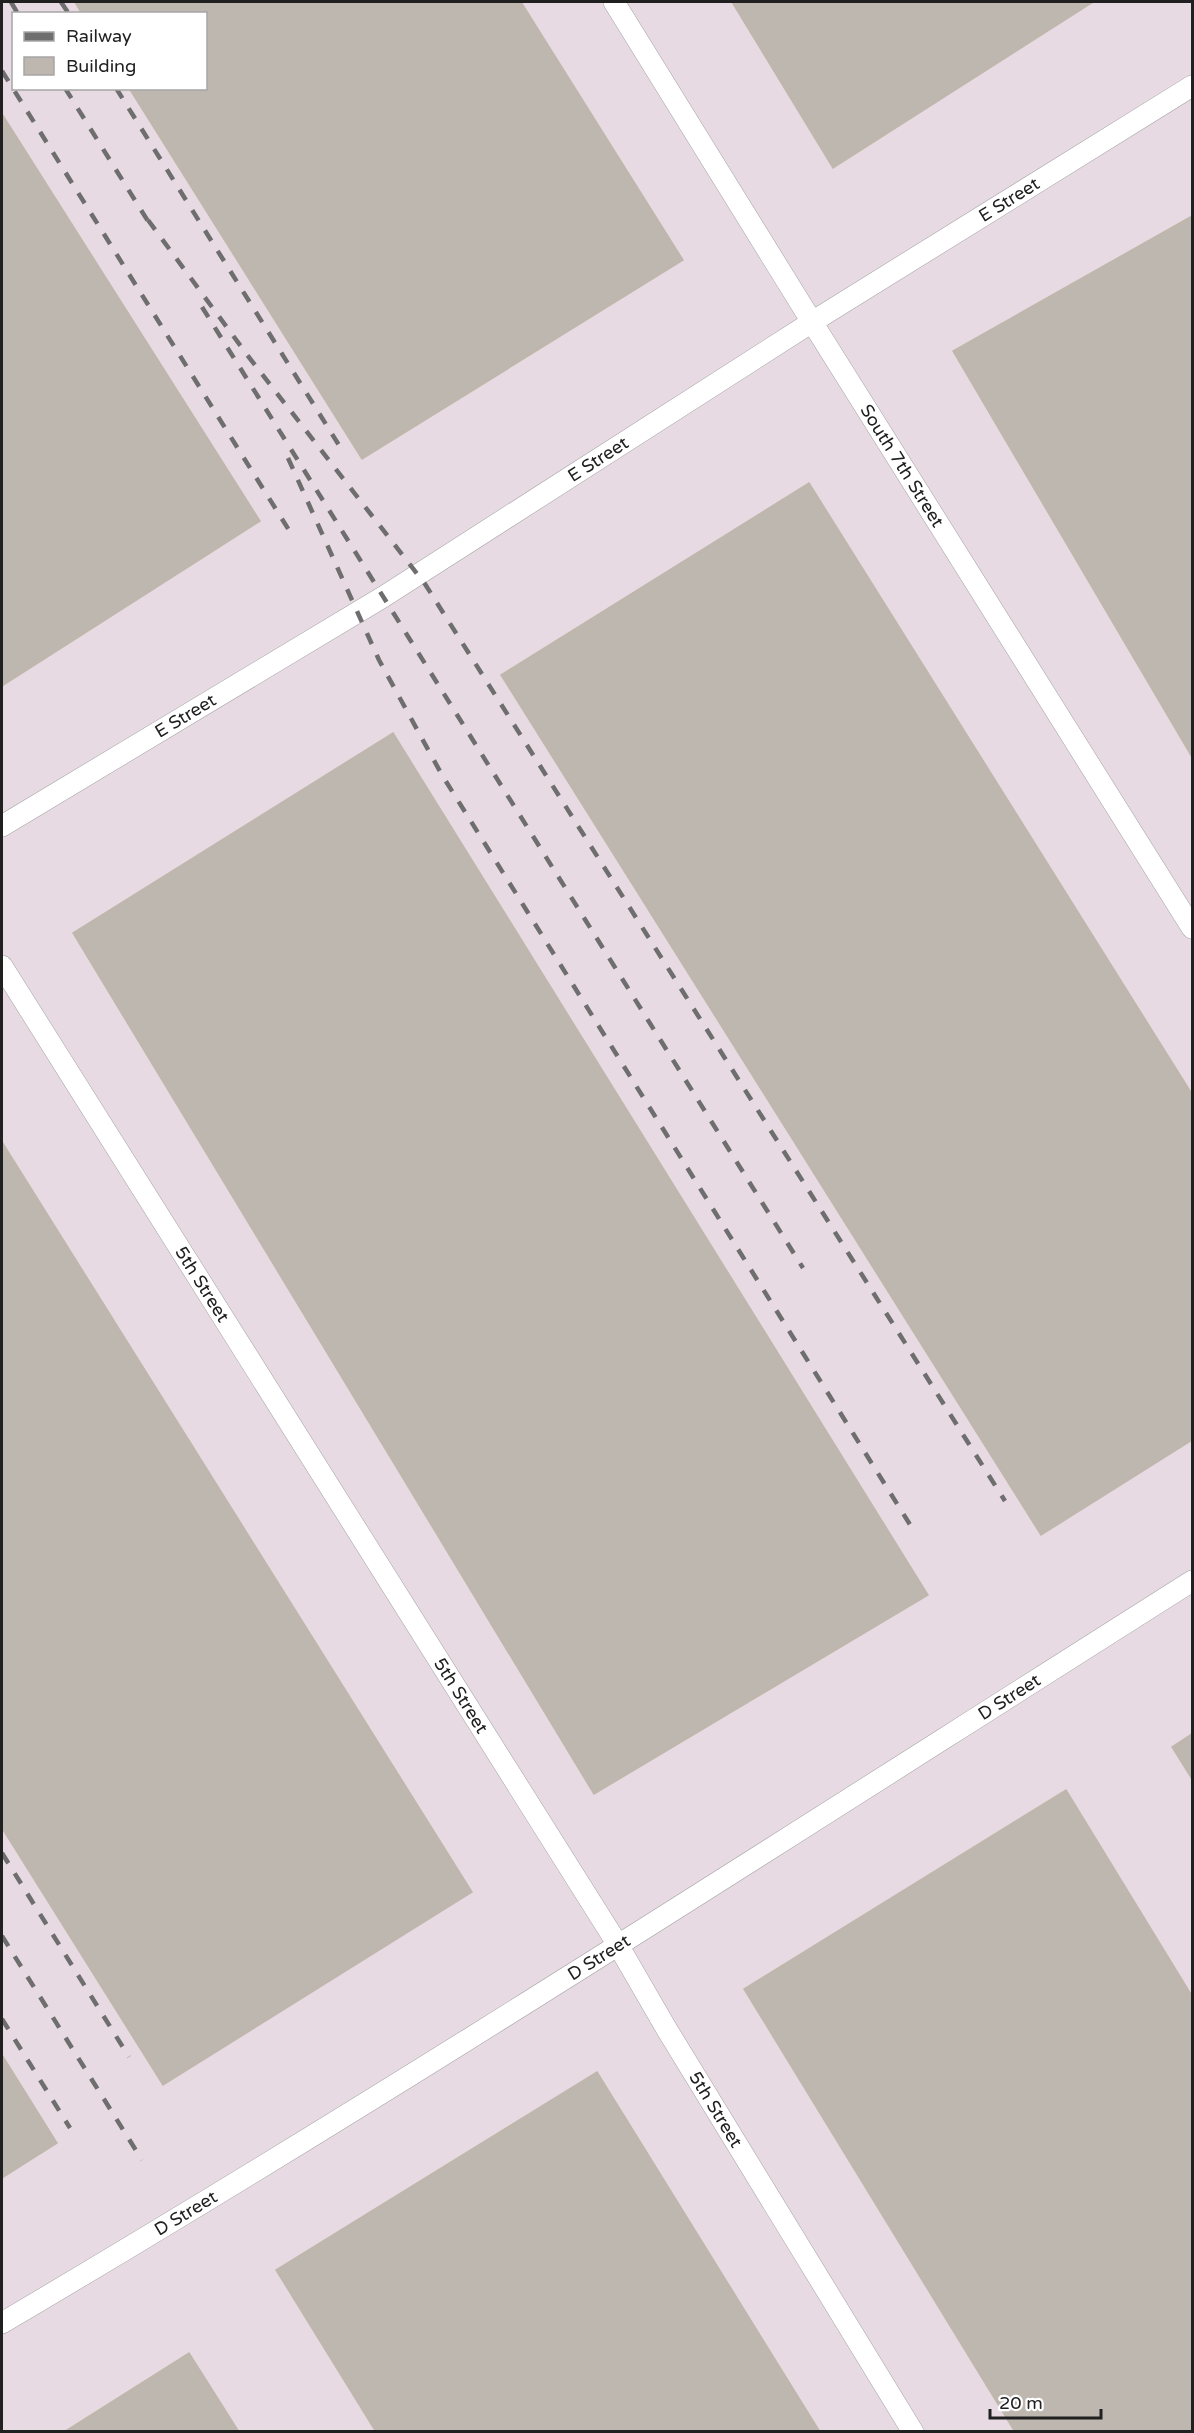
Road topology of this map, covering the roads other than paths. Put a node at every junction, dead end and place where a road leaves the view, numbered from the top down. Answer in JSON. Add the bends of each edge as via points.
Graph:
{"nodes":[{"id":1,"x":614,"y":2,"type":"edge"},
{"id":2,"x":1192,"y":86,"type":"edge"},
{"id":3,"x":812,"y":322,"type":"junction"},
{"id":4,"x":2,"y":826,"type":"edge"},
{"id":5,"x":1192,"y":928,"type":"edge"},
{"id":6,"x":2,"y":966,"type":"edge"},
{"id":7,"x":1192,"y":1581,"type":"edge"},
{"id":8,"x":618,"y":1945,"type":"junction"},
{"id":9,"x":2,"y":2323,"type":"edge"},
{"id":10,"x":913,"y":2432,"type":"edge"}],
"edges":[{"from":1,"to":3,"type":"lane","name":"South 7th Street"},
{"from":2,"to":3,"type":"lane","name":"E Street"},
{"from":3,"to":4,"type":"lane","name":"E Street","via":[[383,597]]},
{"from":3,"to":5,"type":"lane","name":"South 7th Street"},
{"from":6,"to":8,"type":"lane","name":"5th Street"},
{"from":7,"to":8,"type":"lane","name":"D Street"},
{"from":8,"to":9,"type":"lane","name":"D Street","via":[[175,2221]]},
{"from":8,"to":10,"type":"lane","name":"5th Street"}]}
